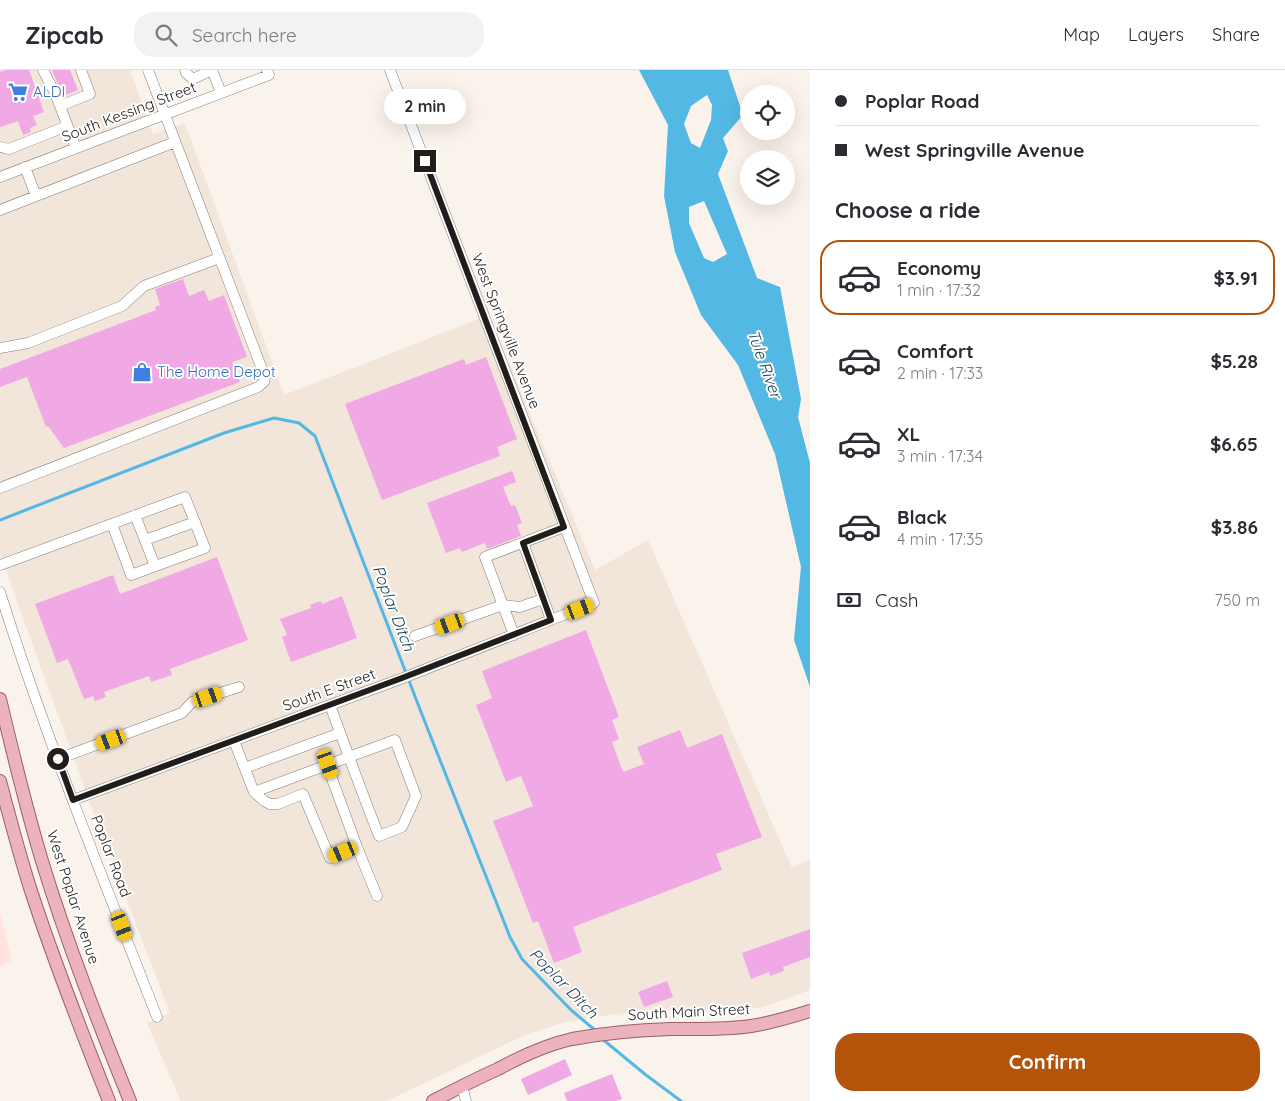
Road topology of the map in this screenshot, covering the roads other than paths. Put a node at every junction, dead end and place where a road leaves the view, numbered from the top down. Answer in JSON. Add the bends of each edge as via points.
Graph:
{"nodes":[{"id":1,"x":43,"y":70,"type":"edge"},
{"id":2,"x":81,"y":70,"type":"edge"},
{"id":3,"x":148,"y":70,"type":"edge"},
{"id":4,"x":185,"y":70,"type":"edge"},
{"id":5,"x":212,"y":70,"type":"edge"},
{"id":6,"x":390,"y":70,"type":"edge"},
{"id":7,"x":268,"y":73,"type":"edge"},
{"id":8,"x":221,"y":93,"type":"junction"},
{"id":9,"x":60,"y":106,"type":"junction"},
{"id":10,"x":164,"y":115,"type":"junction"},
{"id":11,"x":67,"y":126,"type":"junction"},
{"id":12,"x":175,"y":142,"type":"junction"},
{"id":13,"x":0,"y":147,"type":"edge"},
{"id":14,"x":76,"y":148,"type":"junction"},
{"id":15,"x":26,"y":168,"type":"junction"},
{"id":16,"x":0,"y":177,"type":"edge"},
{"id":17,"x":36,"y":196,"type":"junction"},
{"id":18,"x":0,"y":210,"type":"edge"},
{"id":19,"x":219,"y":258,"type":"junction"},
{"id":20,"x":0,"y":348,"type":"edge"},
{"id":21,"x":0,"y":488,"type":"edge"},
{"id":22,"x":135,"y":516,"type":"junction"},
{"id":23,"x":195,"y":522,"type":"junction"},
{"id":24,"x":112,"y":524,"type":"junction"},
{"id":25,"x":564,"y":527,"type":"junction"},
{"id":26,"x":145,"y":540,"type":"junction"},
{"id":27,"x":523,"y":543,"type":"junction"},
{"id":28,"x":0,"y":565,"type":"edge"},
{"id":29,"x":155,"y":566,"type":"junction"},
{"id":30,"x":0,"y":592,"type":"edge"},
{"id":31,"x":543,"y":599,"type":"junction"},
{"id":32,"x":503,"y":604,"type":"junction"},
{"id":33,"x":594,"y":604,"type":"joint"},
{"id":34,"x":551,"y":620,"type":"junction"},
{"id":35,"x":514,"y":635,"type":"junction"},
{"id":36,"x":415,"y":636,"type":"dead end"},
{"id":37,"x":239,"y":686,"type":"dead end"},
{"id":38,"x":0,"y":699,"type":"edge"},
{"id":39,"x":330,"y":705,"type":"junction"},
{"id":40,"x":340,"y":733,"type":"junction"},
{"id":41,"x":234,"y":741,"type":"junction"},
{"id":42,"x":349,"y":756,"type":"junction"},
{"id":43,"x":58,"y":759,"type":"junction"},
{"id":44,"x":328,"y":764,"type":"junction"},
{"id":45,"x":245,"y":768,"type":"junction"},
{"id":46,"x":0,"y":781,"type":"edge"},
{"id":47,"x":254,"y":792,"type":"junction"},
{"id":48,"x":73,"y":800,"type":"junction"},
{"id":49,"x":357,"y":847,"type":"junction"},
{"id":50,"x":376,"y":896,"type":"dead end"},
{"id":51,"x":810,"y":1011,"type":"edge"},
{"id":52,"x":157,"y":1017,"type":"dead end"},
{"id":53,"x":462,"y":1086,"type":"junction"},
{"id":54,"x":109,"y":1101,"type":"edge"},
{"id":55,"x":130,"y":1101,"type":"edge"},
{"id":56,"x":433,"y":1101,"type":"edge"},
{"id":57,"x":466,"y":1101,"type":"edge"}],
"edges":[{"from":1,"to":9,"type":"street"},
{"from":2,"to":9,"type":"street","via":[[90,94]]},
{"from":3,"to":10,"type":"street"},
{"from":4,"to":5,"type":"street","via":[[193,79]]},
{"from":5,"to":8,"type":"street"},
{"from":6,"to":25,"type":"street","name":"West Springville Avenue"},
{"from":7,"to":8,"type":"street","name":"South Kessing Street"},
{"from":8,"to":10,"type":"street","name":"South Kessing Street"},
{"from":9,"to":11,"type":"street"},
{"from":10,"to":12,"type":"street"},
{"from":10,"to":14,"type":"street","name":"South Kessing Street"},
{"from":11,"to":13,"type":"street","via":[[9,149]]},
{"from":11,"to":14,"type":"street"},
{"from":12,"to":17,"type":"street"},
{"from":12,"to":19,"type":"street"},
{"from":14,"to":15,"type":"street","name":"South Kessing Street"},
{"from":15,"to":16,"type":"street","name":"South Kessing Street"},
{"from":15,"to":17,"type":"street"},
{"from":17,"to":18,"type":"street"},
{"from":19,"to":20,"type":"street","via":[[144,286],[122,306],[28,343]]},
{"from":19,"to":21,"type":"street","via":[[265,377],[264,382]]},
{"from":22,"to":23,"type":"street","via":[[186,497]]},
{"from":22,"to":24,"type":"street"},
{"from":22,"to":26,"type":"street"},
{"from":23,"to":26,"type":"street"},
{"from":23,"to":29,"type":"street","via":[[205,548]]},
{"from":24,"to":28,"type":"street"},
{"from":24,"to":29,"type":"street","via":[[131,575]]},
{"from":25,"to":27,"type":"street"},
{"from":25,"to":33,"type":"street","name":"West Springville Avenue"},
{"from":26,"to":29,"type":"street"},
{"from":27,"to":31,"type":"street"},
{"from":27,"to":32,"type":"street","via":[[485,557]]},
{"from":30,"to":43,"type":"street","name":"Poplar Road"},
{"from":31,"to":32,"type":"street","via":[[520,607]]},
{"from":31,"to":34,"type":"street"},
{"from":32,"to":35,"type":"street"},
{"from":32,"to":36,"type":"street"},
{"from":33,"to":34,"type":"street","name":"South E Street"},
{"from":34,"to":35,"type":"street","name":"South E Street"},
{"from":35,"to":39,"type":"street","name":"South E Street"},
{"from":37,"to":43,"type":"street","via":[[192,702],[182,714]]},
{"from":38,"to":55,"type":"main road","name":"West Poplar Avenue","via":[[28,811],[56,904]]},
{"from":39,"to":40,"type":"street"},
{"from":39,"to":41,"type":"street","name":"South E Street"},
{"from":40,"to":42,"type":"street"},
{"from":40,"to":45,"type":"street"},
{"from":41,"to":45,"type":"street"},
{"from":41,"to":48,"type":"street","name":"South E Street"},
{"from":42,"to":42,"type":"street","via":[[379,836],[402,827],[416,796],[395,740]]},
{"from":42,"to":44,"type":"street"},
{"from":43,"to":48,"type":"street","name":"Poplar Road"},
{"from":44,"to":47,"type":"street"},
{"from":44,"to":49,"type":"street"},
{"from":45,"to":47,"type":"street"},
{"from":46,"to":54,"type":"main road","via":[[43,927]]},
{"from":47,"to":49,"type":"street","via":[[270,804],[303,794],[330,858]]},
{"from":48,"to":52,"type":"street","name":"Poplar Road"},
{"from":49,"to":50,"type":"street"},
{"from":51,"to":53,"type":"main road","name":"South Main Street","via":[[744,1027],[625,1032],[579,1038],[534,1051]]},
{"from":53,"to":56,"type":"main road","name":"South Main Street"},
{"from":53,"to":57,"type":"street"}]}
